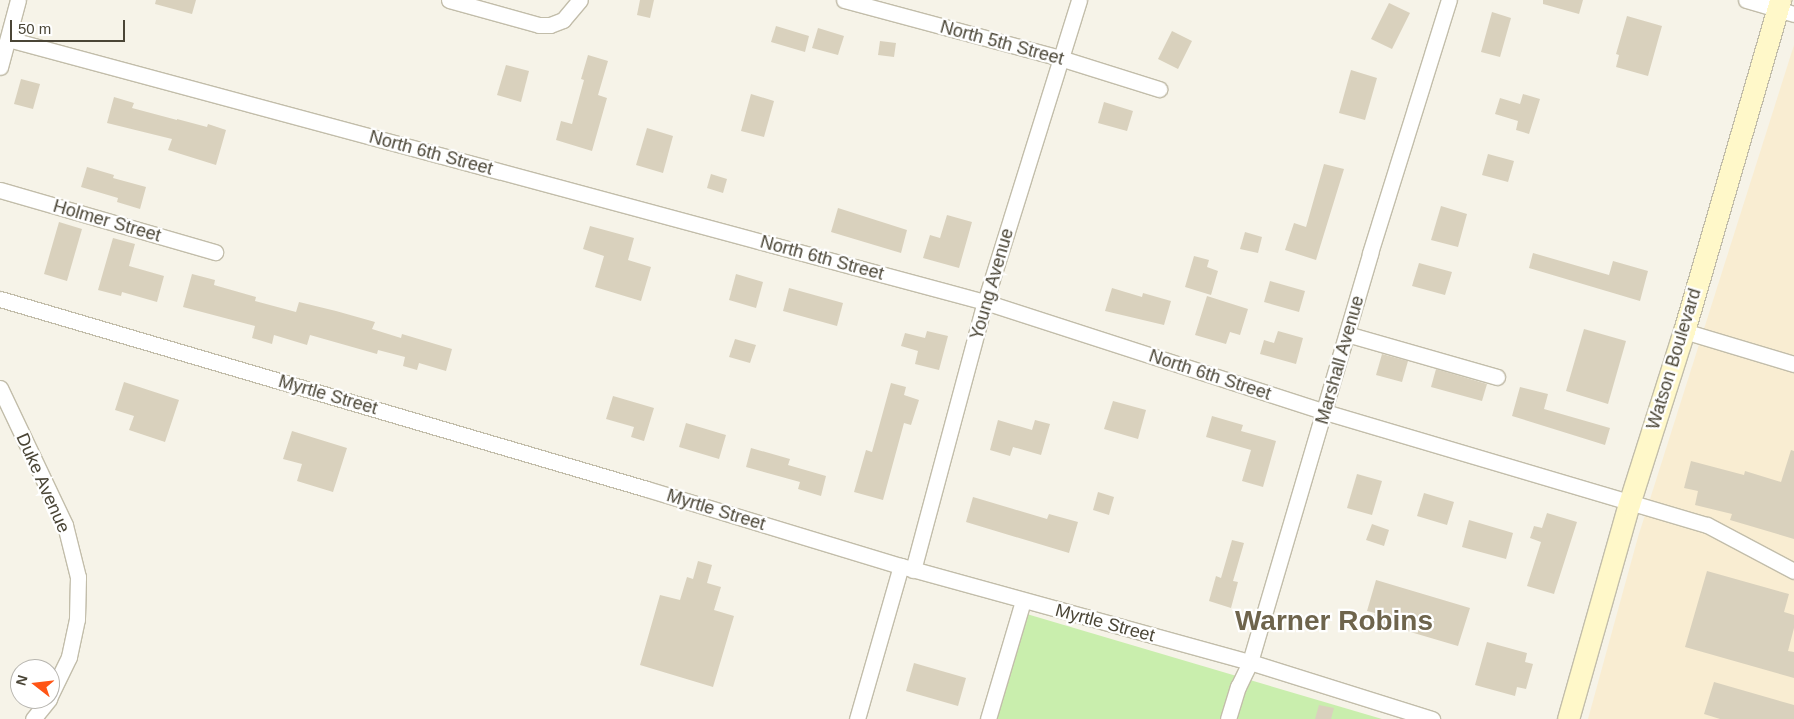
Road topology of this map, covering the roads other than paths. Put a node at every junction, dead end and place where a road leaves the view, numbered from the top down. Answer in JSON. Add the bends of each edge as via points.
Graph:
{"nodes":[{"id":1,"x":18,"y":0,"type":"edge"},
{"id":2,"x":449,"y":0,"type":"edge"},
{"id":3,"x":580,"y":0,"type":"edge"},
{"id":4,"x":844,"y":0,"type":"edge"},
{"id":5,"x":1079,"y":0,"type":"edge"},
{"id":6,"x":1449,"y":0,"type":"edge"},
{"id":7,"x":1746,"y":0,"type":"edge"},
{"id":8,"x":1784,"y":8,"type":"edge"},
{"id":9,"x":8,"y":39,"type":"junction"},
{"id":10,"x":1060,"y":58,"type":"junction"},
{"id":11,"x":0,"y":67,"type":"edge"},
{"id":12,"x":1159,"y":89,"type":"dead end"},
{"id":13,"x":0,"y":190,"type":"edge"},
{"id":14,"x":215,"y":252,"type":"dead end"},
{"id":15,"x":0,"y":299,"type":"edge"},
{"id":16,"x":985,"y":302,"type":"junction"},
{"id":17,"x":1684,"y":331,"type":"junction"},
{"id":18,"x":1347,"y":334,"type":"junction"},
{"id":19,"x":1794,"y":364,"type":"edge"},
{"id":20,"x":1497,"y":377,"type":"dead end"},
{"id":21,"x":0,"y":388,"type":"edge"},
{"id":22,"x":1325,"y":412,"type":"junction"},
{"id":23,"x":1629,"y":504,"type":"junction"},
{"id":24,"x":907,"y":568,"type":"junction"},
{"id":25,"x":1794,"y":571,"type":"edge"},
{"id":26,"x":1023,"y":601,"type":"junction"},
{"id":27,"x":1250,"y":662,"type":"junction"},
{"id":28,"x":60,"y":674,"type":"edge"},
{"id":29,"x":41,"y":709,"type":"edge"},
{"id":30,"x":33,"y":719,"type":"edge"},
{"id":31,"x":857,"y":719,"type":"edge"},
{"id":32,"x":988,"y":719,"type":"edge"},
{"id":33,"x":1228,"y":719,"type":"edge"},
{"id":34,"x":1432,"y":719,"type":"edge"},
{"id":35,"x":1568,"y":719,"type":"edge"}],
"edges":[{"from":1,"to":9,"type":"street"},
{"from":2,"to":3,"type":"street","via":[[539,25],[550,25],[563,20]]},
{"from":4,"to":10,"type":"street","name":"North 5th Street"},
{"from":5,"to":10,"type":"street","name":"Young Avenue"},
{"from":6,"to":18,"type":"street","name":"Marshall Avenue"},
{"from":7,"to":8,"type":"street"},
{"from":8,"to":17,"type":"main road","name":"Watson Boulevard"},
{"from":9,"to":11,"type":"street"},
{"from":9,"to":16,"type":"street","name":"North 6th Street"},
{"from":10,"to":12,"type":"street","name":"North 5th Street"},
{"from":10,"to":16,"type":"street","name":"Young Avenue"},
{"from":13,"to":14,"type":"street","name":"Holmer Street"},
{"from":15,"to":24,"type":"street","name":"Myrtle Street"},
{"from":16,"to":22,"type":"street","name":"North 6th Street"},
{"from":16,"to":24,"type":"street","name":"Young Avenue"},
{"from":17,"to":19,"type":"street"},
{"from":17,"to":23,"type":"main road","name":"Watson Boulevard"},
{"from":18,"to":20,"type":"street"},
{"from":18,"to":22,"type":"street","name":"Marshall Avenue"},
{"from":21,"to":28,"type":"street","name":"Duke Avenue","via":[[65,525],[78,577],[77,619],[68,657]]},
{"from":22,"to":23,"type":"street","name":"North 6th Street"},
{"from":22,"to":27,"type":"street","name":"Marshall Avenue"},
{"from":23,"to":25,"type":"street","name":"North 6th Street","via":[[1707,525]]},
{"from":23,"to":35,"type":"main road","name":"Watson Boulevard"},
{"from":24,"to":26,"type":"street","name":"Myrtle Street"},
{"from":24,"to":31,"type":"street","name":"Young Avenue"},
{"from":26,"to":27,"type":"street","name":"Myrtle Street"},
{"from":26,"to":32,"type":"street"},
{"from":27,"to":33,"type":"street","name":"Marshall Avenue"},
{"from":27,"to":34,"type":"street","name":"Myrtle Street"},
{"from":29,"to":30,"type":"street","name":"Duke Avenue"}]}
